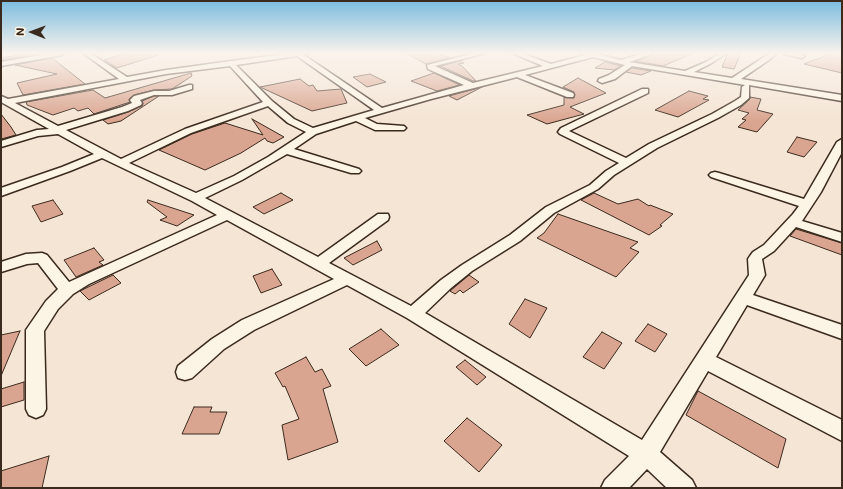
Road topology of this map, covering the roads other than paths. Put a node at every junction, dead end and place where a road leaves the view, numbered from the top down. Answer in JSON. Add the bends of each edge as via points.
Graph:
{"nodes":[{"id":1,"x":119,"y":76,"type":"edge"},
{"id":2,"x":151,"y":76,"type":"edge"},
{"id":3,"x":243,"y":76,"type":"edge"},
{"id":4,"x":330,"y":76,"type":"edge"},
{"id":5,"x":449,"y":76,"type":"edge"},
{"id":6,"x":515,"y":76,"type":"edge"},
{"id":7,"x":521,"y":76,"type":"edge"},
{"id":8,"x":614,"y":76,"type":"edge"},
{"id":9,"x":703,"y":76,"type":"edge"},
{"id":10,"x":742,"y":76,"type":"edge"},
{"id":11,"x":125,"y":80,"type":"junction"},
{"id":12,"x":734,"y":81,"type":"junction"},
{"id":13,"x":602,"y":82,"type":"dead end"},
{"id":14,"x":472,"y":86,"type":"junction"},
{"id":15,"x":189,"y":87,"type":"dead end"},
{"id":16,"x":746,"y":87,"type":"junction"},
{"id":17,"x":767,"y":87,"type":"junction"},
{"id":18,"x":645,"y":90,"type":"dead end"},
{"id":19,"x":570,"y":95,"type":"dead end"},
{"id":20,"x":842,"y":98,"type":"edge"},
{"id":21,"x":4,"y":101,"type":"edge"},
{"id":22,"x":269,"y":103,"type":"junction"},
{"id":23,"x":381,"y":111,"type":"junction"},
{"id":24,"x":357,"y":118,"type":"junction"},
{"id":25,"x":401,"y":128,"type":"dead end"},
{"id":26,"x":52,"y":129,"type":"junction"},
{"id":27,"x":312,"y":132,"type":"junction"},
{"id":28,"x":842,"y":142,"type":"edge"},
{"id":29,"x":1,"y":144,"type":"edge"},
{"id":30,"x":285,"y":150,"type":"junction"},
{"id":31,"x":102,"y":154,"type":"junction"},
{"id":32,"x":626,"y":162,"type":"junction"},
{"id":33,"x":120,"y":163,"type":"junction"},
{"id":34,"x":355,"y":171,"type":"dead end"},
{"id":35,"x":715,"y":175,"type":"dead end"},
{"id":36,"x":1,"y":192,"type":"edge"},
{"id":37,"x":196,"y":198,"type":"junction"},
{"id":38,"x":806,"y":204,"type":"junction"},
{"id":39,"x":227,"y":215,"type":"junction"},
{"id":40,"x":383,"y":217,"type":"dead end"},
{"id":41,"x":793,"y":222,"type":"junction"},
{"id":42,"x":842,"y":238,"type":"edge"},
{"id":43,"x":318,"y":264,"type":"junction"},
{"id":44,"x":1,"y":267,"type":"edge"},
{"id":45,"x":347,"y":279,"type":"junction"},
{"id":46,"x":67,"y":290,"type":"junction"},
{"id":47,"x":743,"y":298,"type":"junction"},
{"id":48,"x":413,"y":314,"type":"junction"},
{"id":49,"x":842,"y":332,"type":"edge"},
{"id":50,"x":704,"y":360,"type":"junction"},
{"id":51,"x":185,"y":372,"type":"dead end"},
{"id":52,"x":36,"y":409,"type":"dead end"},
{"id":53,"x":842,"y":431,"type":"edge"},
{"id":54,"x":646,"y":454,"type":"junction"},
{"id":55,"x":613,"y":488,"type":"edge"},
{"id":56,"x":684,"y":488,"type":"edge"}],
"edges":[{"from":1,"to":11,"type":"street"},
{"from":2,"to":11,"type":"street"},
{"from":3,"to":22,"type":"street"},
{"from":4,"to":23,"type":"street"},
{"from":5,"to":14,"type":"street"},
{"from":6,"to":14,"type":"street"},
{"from":7,"to":19,"type":"street"},
{"from":8,"to":13,"type":"street"},
{"from":9,"to":12,"type":"street"},
{"from":10,"to":12,"type":"street"},
{"from":11,"to":21,"type":"street"},
{"from":12,"to":16,"type":"street"},
{"from":12,"to":17,"type":"street"},
{"from":14,"to":23,"type":"street"},
{"from":15,"to":26,"type":"street","via":[[137,98],[134,100],[138,103],[125,110]]},
{"from":16,"to":17,"type":"street"},
{"from":16,"to":32,"type":"street","via":[[745,98],[738,103]]},
{"from":17,"to":20,"type":"street"},
{"from":18,"to":32,"type":"street","via":[[563,132]]},
{"from":21,"to":26,"type":"street"},
{"from":22,"to":27,"type":"street","via":[[301,127]]},
{"from":22,"to":33,"type":"street","via":[[188,131]]},
{"from":23,"to":24,"type":"street"},
{"from":24,"to":25,"type":"street","via":[[375,127]]},
{"from":24,"to":27,"type":"street"},
{"from":26,"to":29,"type":"street"},
{"from":26,"to":31,"type":"street"},
{"from":27,"to":30,"type":"street"},
{"from":28,"to":38,"type":"street"},
{"from":30,"to":34,"type":"street"},
{"from":30,"to":37,"type":"street","via":[[238,178]]},
{"from":31,"to":33,"type":"street"},
{"from":31,"to":36,"type":"street","via":[[66,170]]},
{"from":32,"to":48,"type":"street","via":[[594,187],[550,210],[515,238],[467,268]]},
{"from":33,"to":37,"type":"street"},
{"from":35,"to":38,"type":"street"},
{"from":37,"to":39,"type":"street"},
{"from":38,"to":41,"type":"street"},
{"from":39,"to":43,"type":"street"},
{"from":39,"to":46,"type":"street"},
{"from":40,"to":43,"type":"street"},
{"from":41,"to":42,"type":"street"},
{"from":41,"to":47,"type":"street","via":[[755,259],[757,275]]},
{"from":43,"to":45,"type":"street"},
{"from":44,"to":46,"type":"street","via":[[26,259],[42,258]]},
{"from":45,"to":48,"type":"street"},
{"from":45,"to":51,"type":"street","via":[[248,326],[218,344]]},
{"from":46,"to":52,"type":"street","via":[[52,305],[35,330]]},
{"from":47,"to":49,"type":"street"},
{"from":47,"to":50,"type":"street"},
{"from":48,"to":54,"type":"street"},
{"from":50,"to":53,"type":"street"},
{"from":50,"to":54,"type":"street"},
{"from":54,"to":55,"type":"street"},
{"from":54,"to":56,"type":"street"}]}
